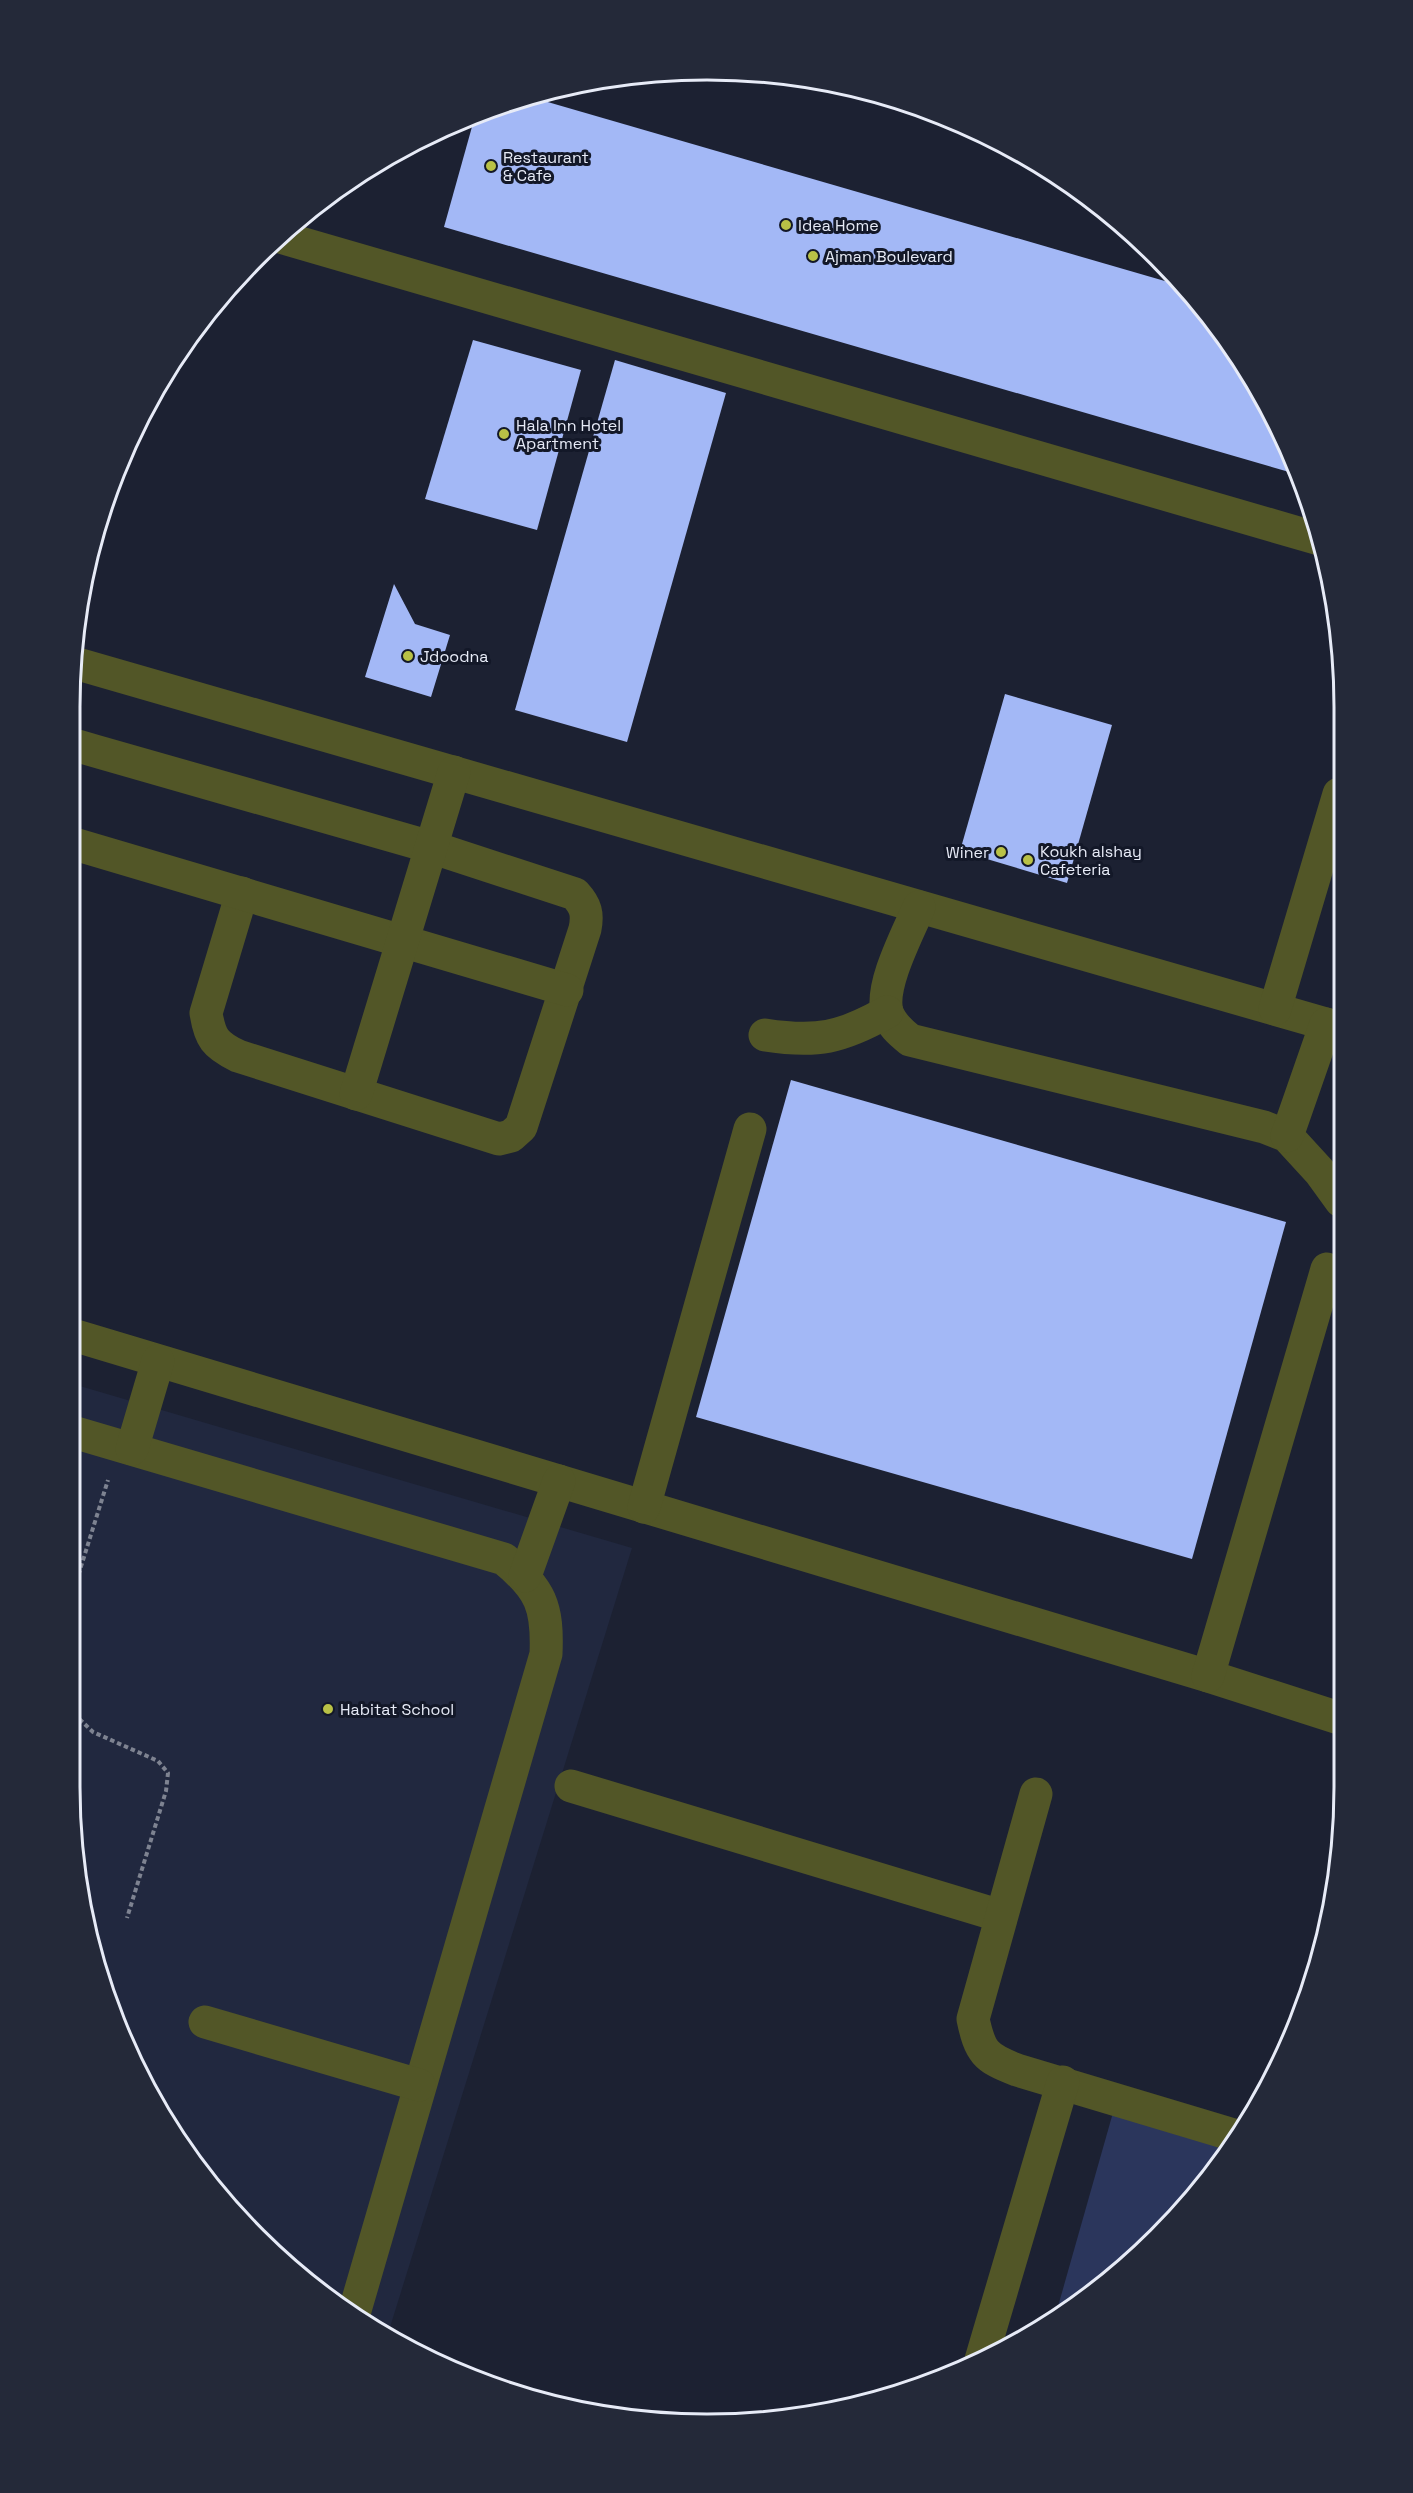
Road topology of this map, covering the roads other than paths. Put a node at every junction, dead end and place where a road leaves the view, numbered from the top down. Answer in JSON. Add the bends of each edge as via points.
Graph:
{"nodes":[{"id":1,"x":288,"y":239,"type":"edge"},
{"id":2,"x":1310,"y":536,"type":"edge"},
{"id":3,"x":81,"y":665,"type":"edge"},
{"id":4,"x":80,"y":747,"type":"edge"},
{"id":5,"x":454,"y":772,"type":"junction"},
{"id":6,"x":1334,"y":811,"type":"edge"},
{"id":7,"x":80,"y":846,"type":"edge"},
{"id":8,"x":431,"y":847,"type":"junction"},
{"id":9,"x":242,"y":893,"type":"junction"},
{"id":10,"x":919,"y":907,"type":"junction"},
{"id":11,"x":402,"y":941,"type":"junction"},
{"id":12,"x":567,"y":990,"type":"junction"},
{"id":13,"x":1275,"y":1009,"type":"junction"},
{"id":14,"x":887,"y":1012,"type":"junction"},
{"id":15,"x":1333,"y":1026,"type":"edge"},
{"id":16,"x":765,"y":1035,"type":"dead end"},
{"id":17,"x":356,"y":1094,"type":"junction"},
{"id":18,"x":750,"y":1129,"type":"dead end"},
{"id":19,"x":1287,"y":1136,"type":"junction"},
{"id":20,"x":1334,"y":1192,"type":"edge"},
{"id":21,"x":1328,"y":1269,"type":"dead end"},
{"id":22,"x":80,"y":1337,"type":"edge"},
{"id":23,"x":158,"y":1361,"type":"junction"},
{"id":24,"x":80,"y":1434,"type":"edge"},
{"id":25,"x":126,"y":1447,"type":"junction"},
{"id":26,"x":559,"y":1481,"type":"junction"},
{"id":27,"x":644,"y":1507,"type":"junction"},
{"id":28,"x":525,"y":1576,"type":"junction"},
{"id":29,"x":1208,"y":1676,"type":"junction"},
{"id":30,"x":1334,"y":1716,"type":"edge"},
{"id":31,"x":571,"y":1786,"type":"dead end"},
{"id":32,"x":1036,"y":1794,"type":"dead end"},
{"id":33,"x":1001,"y":1916,"type":"junction"},
{"id":34,"x":205,"y":2022,"type":"dead end"},
{"id":35,"x":1063,"y":2082,"type":"junction"},
{"id":36,"x":419,"y":2085,"type":"junction"},
{"id":37,"x":1229,"y":2133,"type":"edge"},
{"id":38,"x":356,"y":2307,"type":"edge"},
{"id":39,"x":984,"y":2349,"type":"edge"}],
"edges":[{"from":1,"to":2,"type":"street"},
{"from":3,"to":5,"type":"street"},
{"from":4,"to":8,"type":"street"},
{"from":5,"to":8,"type":"street"},
{"from":5,"to":10,"type":"street"},
{"from":6,"to":13,"type":"street"},
{"from":7,"to":9,"type":"street"},
{"from":8,"to":11,"type":"street"},
{"from":8,"to":12,"type":"street","via":[[562,889],[584,903],[588,916]]},
{"from":9,"to":11,"type":"street"},
{"from":9,"to":17,"type":"street","via":[[206,1013],[209,1032],[221,1048],[238,1056]]},
{"from":10,"to":13,"type":"street"},
{"from":10,"to":14,"type":"street","via":[[886,995]]},
{"from":11,"to":12,"type":"street"},
{"from":11,"to":17,"type":"street"},
{"from":12,"to":17,"type":"street","via":[[521,1127],[511,1136],[499,1139]]},
{"from":13,"to":15,"type":"street"},
{"from":14,"to":16,"type":"street","via":[[857,1029],[827,1038],[796,1040]]},
{"from":14,"to":19,"type":"street","via":[[896,1029],[910,1040],[1264,1127]]},
{"from":15,"to":19,"type":"street"},
{"from":18,"to":27,"type":"street"},
{"from":19,"to":20,"type":"street"},
{"from":21,"to":29,"type":"street"},
{"from":22,"to":23,"type":"street"},
{"from":23,"to":25,"type":"street"},
{"from":23,"to":26,"type":"street"},
{"from":24,"to":25,"type":"street"},
{"from":25,"to":28,"type":"street","via":[[480,1551],[504,1559]]},
{"from":26,"to":27,"type":"street"},
{"from":26,"to":28,"type":"street"},
{"from":27,"to":29,"type":"street"},
{"from":28,"to":36,"type":"street","via":[[541,1599],[547,1628],[546,1654]]},
{"from":29,"to":30,"type":"street"},
{"from":31,"to":33,"type":"street"},
{"from":32,"to":33,"type":"street"},
{"from":33,"to":35,"type":"street","via":[[973,2019],[978,2043],[993,2061]]},
{"from":34,"to":36,"type":"street"},
{"from":35,"to":37,"type":"street"},
{"from":35,"to":39,"type":"street"},
{"from":36,"to":38,"type":"street"}]}
